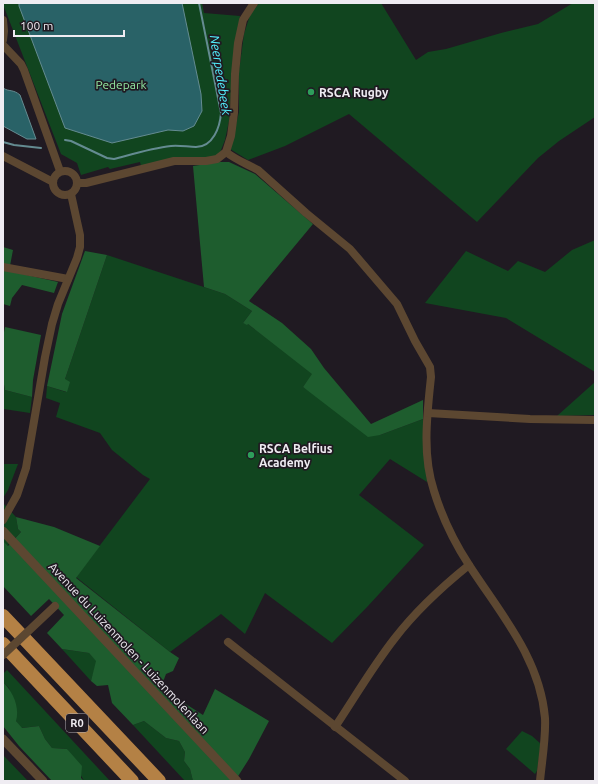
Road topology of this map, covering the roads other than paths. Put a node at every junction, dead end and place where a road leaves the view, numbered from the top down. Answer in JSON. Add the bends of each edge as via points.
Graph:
{"nodes":[{"id":1,"x":254,"y":3,"type":"edge"},
{"id":2,"x":3,"y":20,"type":"edge"},
{"id":3,"x":3,"y":40,"type":"edge"},
{"id":4,"x":3,"y":45,"type":"edge"},
{"id":5,"x":226,"y":152,"type":"junction"},
{"id":6,"x":3,"y":156,"type":"edge"},
{"id":7,"x":60,"y":172,"type":"junction"},
{"id":8,"x":53,"y":182,"type":"junction"},
{"id":9,"x":78,"y":183,"type":"junction"},
{"id":10,"x":71,"y":194,"type":"junction"},
{"id":11,"x":3,"y":267,"type":"edge"},
{"id":12,"x":68,"y":279,"type":"junction"},
{"id":13,"x":428,"y":413,"type":"junction"},
{"id":14,"x":595,"y":420,"type":"edge"},
{"id":15,"x":3,"y":520,"type":"edge"},
{"id":16,"x":3,"y":531,"type":"edge"},
{"id":17,"x":468,"y":565,"type":"junction"},
{"id":18,"x":65,"y":597,"type":"junction"},
{"id":19,"x":3,"y":612,"type":"edge"},
{"id":20,"x":7,"y":620,"type":"edge"},
{"id":21,"x":228,"y":642,"type":"dead end"},
{"id":22,"x":3,"y":644,"type":"edge"},
{"id":23,"x":3,"y":651,"type":"edge"},
{"id":24,"x":3,"y":655,"type":"edge"},
{"id":25,"x":22,"y":664,"type":"junction"},
{"id":26,"x":335,"y":727,"type":"junction"},
{"id":27,"x":3,"y":739,"type":"edge"},
{"id":28,"x":43,"y":781,"type":"edge"},
{"id":29,"x":132,"y":781,"type":"edge"},
{"id":30,"x":159,"y":781,"type":"edge"},
{"id":31,"x":238,"y":781,"type":"edge"},
{"id":32,"x":405,"y":781,"type":"edge"},
{"id":33,"x":540,"y":781,"type":"edge"}],
"edges":[{"from":1,"to":5,"type":"street","via":[[243,20],[238,42],[234,114]]},
{"from":2,"to":3,"type":"street"},
{"from":4,"to":7,"type":"street","via":[[24,70]]},
{"from":5,"to":9,"type":"street","via":[[217,159],[174,161]]},
{"from":5,"to":13,"type":"street","via":[[258,170],[346,245],[397,304],[430,367]]},
{"from":6,"to":8,"type":"street"},
{"from":7,"to":8,"type":"street"},
{"from":7,"to":9,"type":"street","via":[[72,172]]},
{"from":8,"to":10,"type":"street","via":[[60,194]]},
{"from":9,"to":10,"type":"street"},
{"from":10,"to":12,"type":"street","via":[[80,235],[80,247]]},
{"from":11,"to":12,"type":"street"},
{"from":12,"to":15,"type":"street","via":[[52,324],[26,468]]},
{"from":13,"to":14,"type":"street"},
{"from":13,"to":17,"type":"street","via":[[426,443],[434,490],[453,538]]},
{"from":16,"to":18,"type":"street","name":"Avenue du Luizenmolen - Luizenmolenlaan"},
{"from":17,"to":26,"type":"street","via":[[415,615],[396,637]]},
{"from":17,"to":33,"type":"street","via":[[514,631],[536,679],[545,718]]},
{"from":18,"to":24,"type":"street","bridge":true},
{"from":18,"to":31,"type":"street","name":"Avenue du Luizenmolen - Luizenmolenlaan"},
{"from":19,"to":20,"type":"highway"},
{"from":20,"to":30,"type":"highway","number":"R0"},
{"from":21,"to":26,"type":"street"},
{"from":22,"to":25,"type":"highway","number":"R0"},
{"from":23,"to":25,"type":"highway"},
{"from":25,"to":29,"type":"highway","number":"R0"},
{"from":26,"to":32,"type":"street"},
{"from":27,"to":28,"type":"street"}]}
